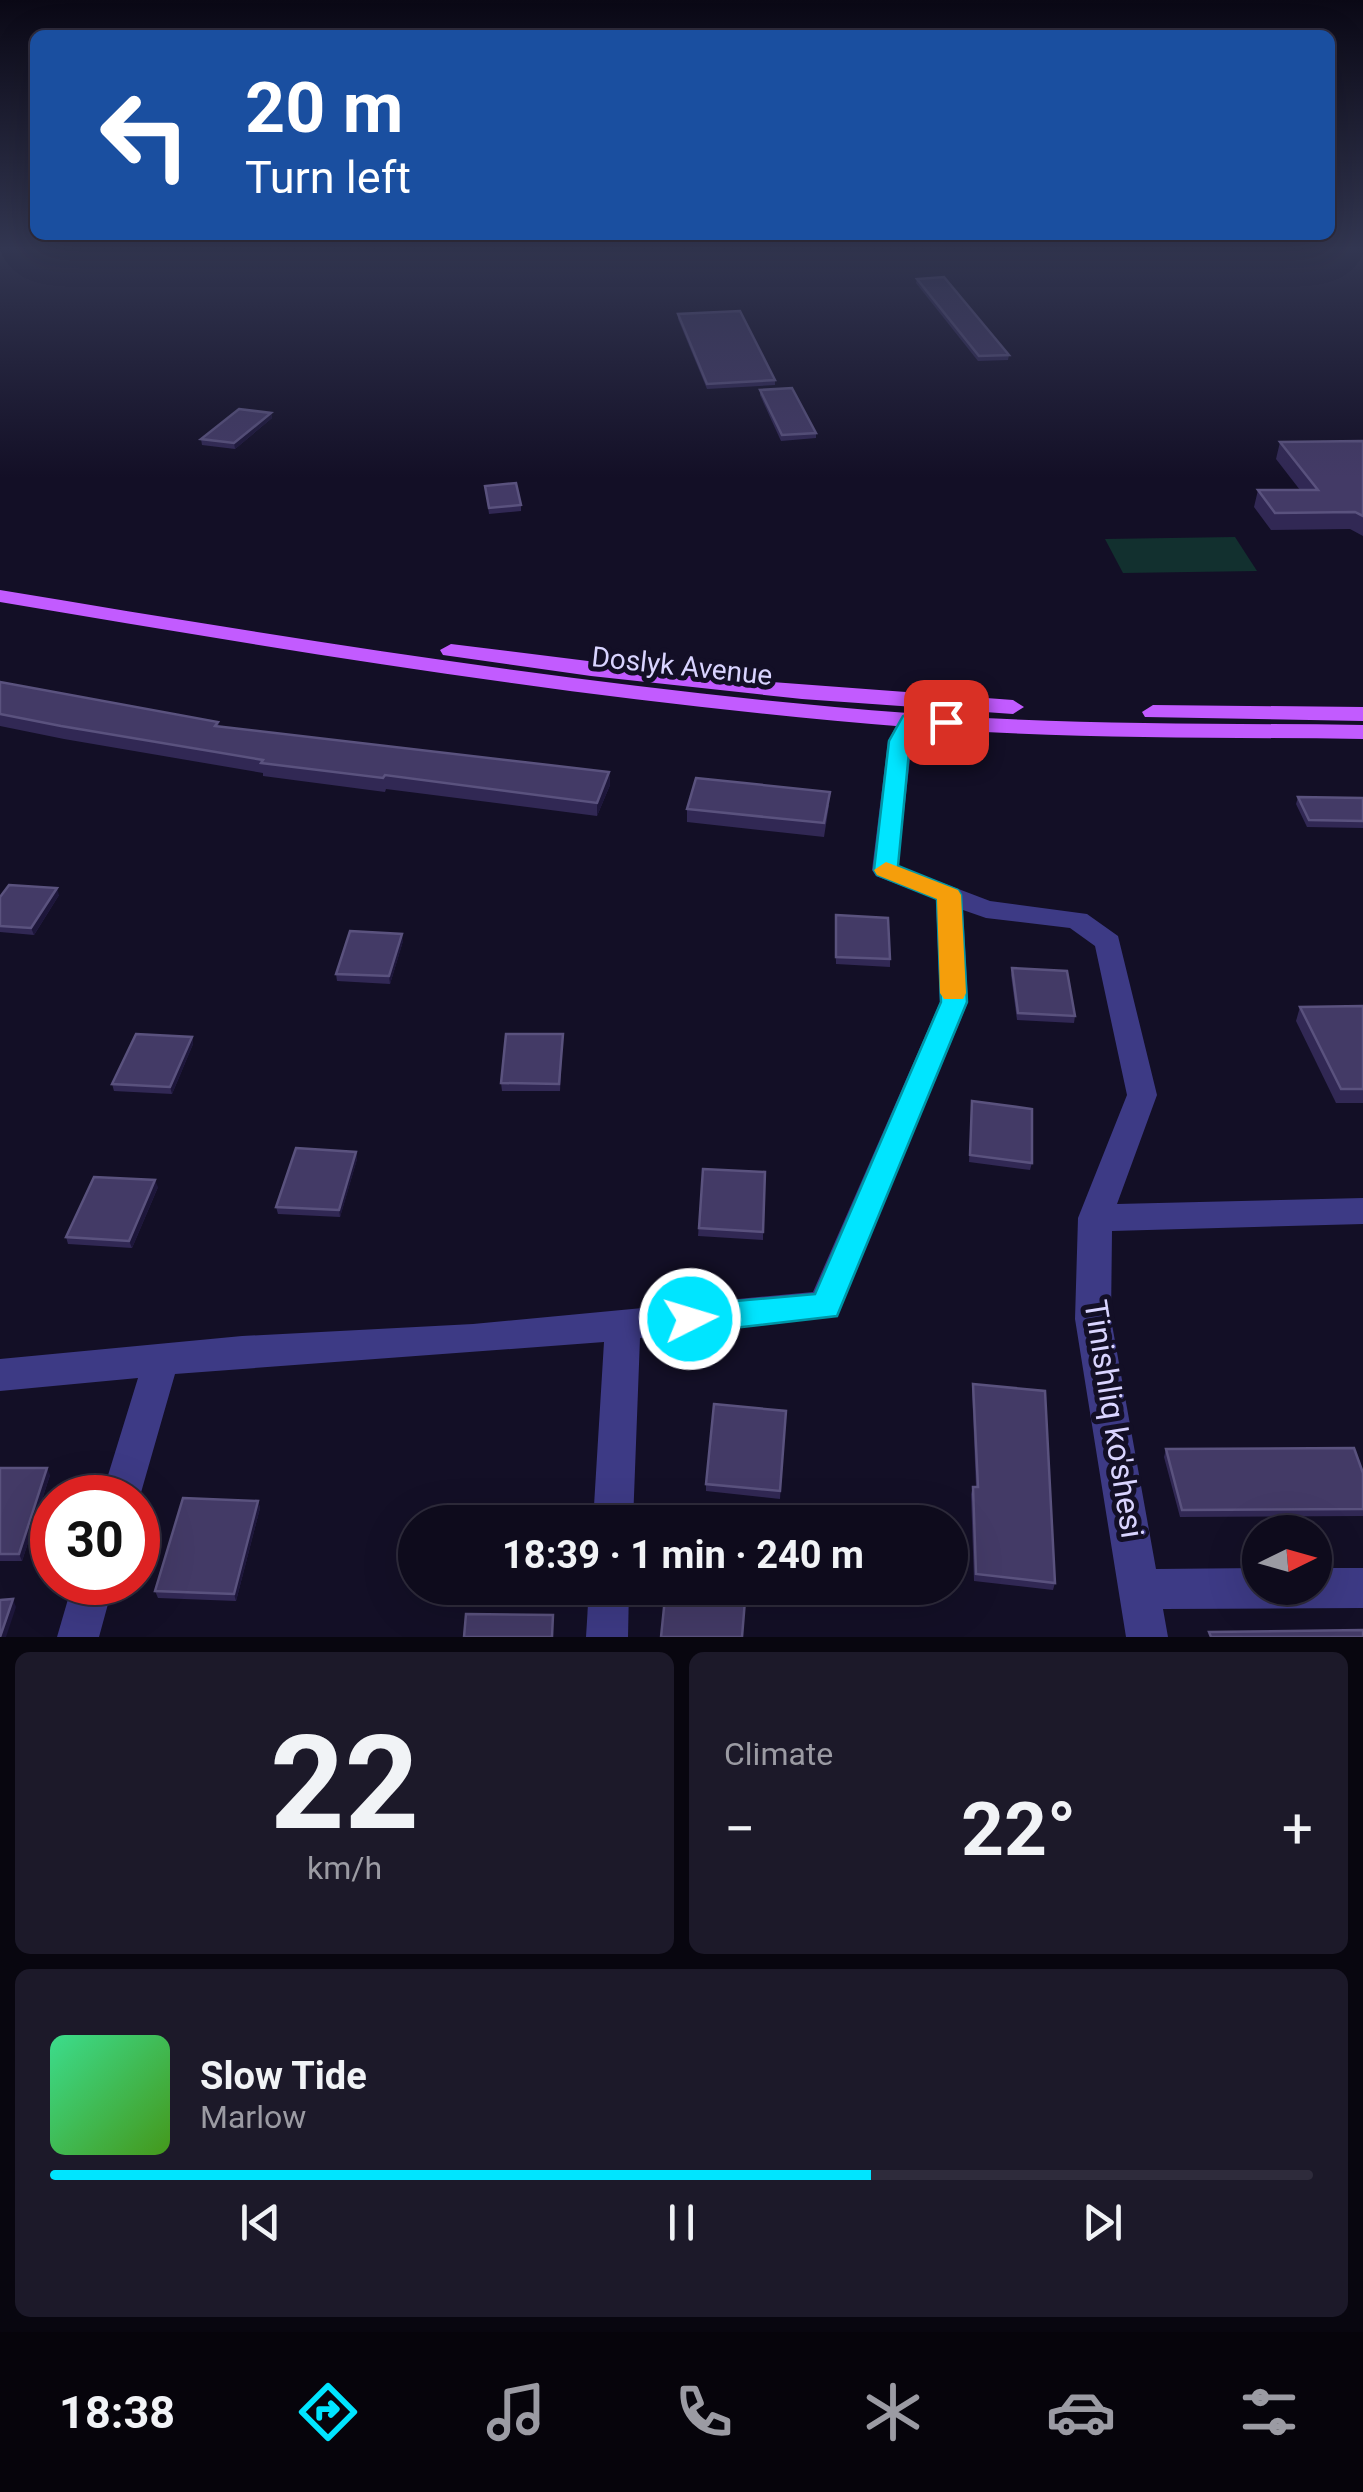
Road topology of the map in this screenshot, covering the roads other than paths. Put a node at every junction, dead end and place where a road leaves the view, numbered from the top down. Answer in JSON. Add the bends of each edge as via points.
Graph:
{"nodes":[{"id":1,"x":2,"y":594,"type":"edge"},
{"id":2,"x":1363,"y":714,"type":"edge"},
{"id":3,"x":910,"y":720,"type":"junction"},
{"id":4,"x":1363,"y":732,"type":"edge"},
{"id":5,"x":949,"y":895,"type":"junction"},
{"id":6,"x":1363,"y":1211,"type":"edge"},
{"id":7,"x":1095,"y":1218,"type":"junction"},
{"id":8,"x":623,"y":1326,"type":"junction"},
{"id":9,"x":161,"y":1361,"type":"junction"},
{"id":10,"x":0,"y":1376,"type":"edge"},
{"id":11,"x":127,"y":1475,"type":"edge"},
{"id":12,"x":614,"y":1505,"type":"edge"},
{"id":13,"x":1363,"y":1588,"type":"edge"},
{"id":14,"x":1140,"y":1590,"type":"junction"},
{"id":15,"x":87,"y":1605,"type":"edge"},
{"id":16,"x":608,"y":1605,"type":"edge"},
{"id":17,"x":78,"y":1637,"type":"edge"},
{"id":18,"x":607,"y":1637,"type":"edge"},
{"id":19,"x":1147,"y":1637,"type":"edge"}],
"edges":[{"from":1,"to":2,"type":"main road","name":"Doslyk Avenue","via":[[552,665],[908,702]]},
{"from":1,"to":3,"type":"main road","name":"Doslyk Avenue","via":[[549,683]]},
{"from":3,"to":4,"type":"main road","name":"Doslyk Avenue"},
{"from":3,"to":5,"type":"street","name":"Tinishliq ko'shesi","via":[[900,741],[886,870]]},
{"from":5,"to":7,"type":"street","name":"Tinishliq ko'shesi","via":[[986,909],[1078,920],[1108,942],[1142,1095]]},
{"from":5,"to":8,"type":"street","via":[[954,1002],[826,1306]]},
{"from":6,"to":7,"type":"street"},
{"from":7,"to":14,"type":"street","name":"Tinishliq ko'shesi","via":[[1093,1319]]},
{"from":8,"to":9,"type":"street"},
{"from":8,"to":12,"type":"street"},
{"from":9,"to":10,"type":"street"},
{"from":9,"to":11,"type":"street"},
{"from":13,"to":14,"type":"street"},
{"from":14,"to":19,"type":"street","name":"Tinishliq ko'shesi"},
{"from":15,"to":17,"type":"street"},
{"from":16,"to":18,"type":"street"}]}
